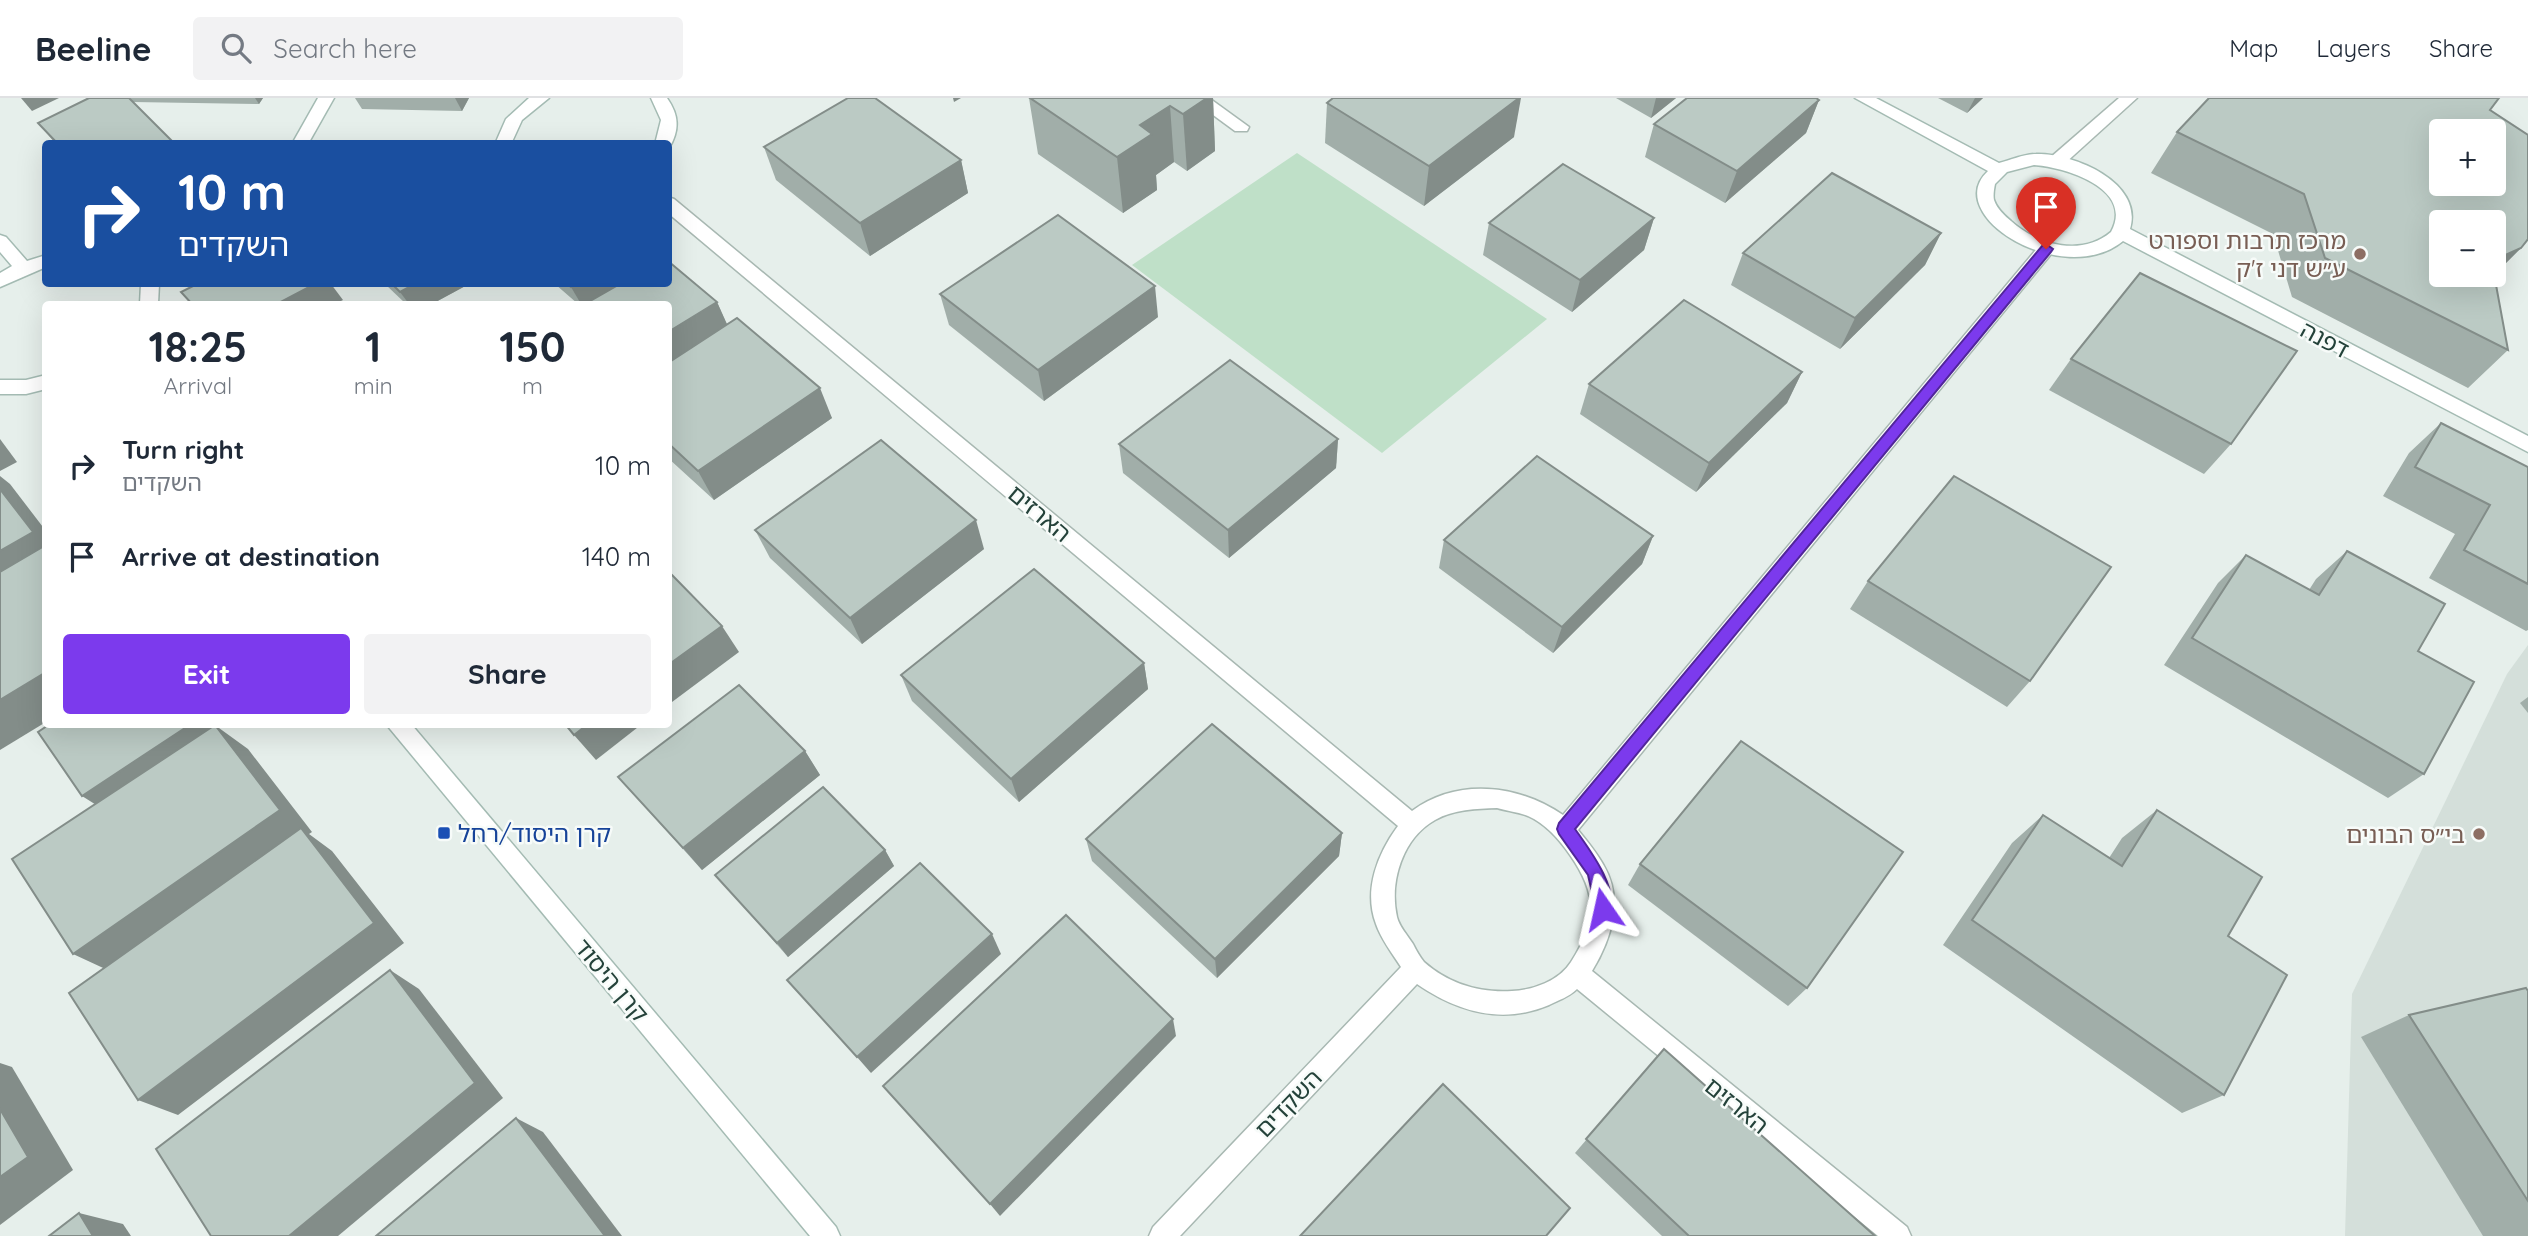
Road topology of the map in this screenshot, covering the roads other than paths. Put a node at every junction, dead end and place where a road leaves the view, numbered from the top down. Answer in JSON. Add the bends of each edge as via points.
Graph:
{"nodes":[{"id":1,"x":326,"y":98,"type":"edge"},
{"id":2,"x":541,"y":98,"type":"edge"},
{"id":3,"x":659,"y":98,"type":"edge"},
{"id":4,"x":1198,"y":98,"type":"edge"},
{"id":5,"x":1863,"y":98,"type":"edge"},
{"id":6,"x":2129,"y":98,"type":"edge"},
{"id":7,"x":1241,"y":127,"type":"dead end"},
{"id":8,"x":302,"y":140,"type":"edge"},
{"id":9,"x":504,"y":140,"type":"edge"},
{"id":10,"x":664,"y":140,"type":"edge"},
{"id":11,"x":2057,"y":161,"type":"junction"},
{"id":12,"x":1997,"y":169,"type":"junction"},
{"id":13,"x":672,"y":206,"type":"edge"},
{"id":14,"x":2121,"y":232,"type":"junction"},
{"id":15,"x":0,"y":241,"type":"edge"},
{"id":16,"x":2046,"y":249,"type":"junction"},
{"id":17,"x":42,"y":262,"type":"edge"},
{"id":18,"x":23,"y":268,"type":"junction"},
{"id":19,"x":0,"y":281,"type":"edge"},
{"id":20,"x":42,"y":383,"type":"edge"},
{"id":21,"x":0,"y":387,"type":"edge"},
{"id":22,"x":2528,"y":445,"type":"edge"},
{"id":23,"x":400,"y":728,"type":"edge"},
{"id":24,"x":1412,"y":824,"type":"junction"},
{"id":25,"x":1565,"y":829,"type":"junction"},
{"id":26,"x":1415,"y":969,"type":"junction"},
{"id":27,"x":1577,"y":974,"type":"junction"},
{"id":28,"x":827,"y":1236,"type":"edge"},
{"id":29,"x":1161,"y":1236,"type":"edge"},
{"id":30,"x":1898,"y":1236,"type":"edge"}],
"edges":[{"from":1,"to":8,"type":"street"},
{"from":2,"to":9,"type":"street","via":[[516,117]]},
{"from":3,"to":10,"type":"street","via":[[671,122]]},
{"from":4,"to":7,"type":"street"},
{"from":5,"to":12,"type":"street"},
{"from":6,"to":11,"type":"street"},
{"from":11,"to":12,"type":"street","via":[[2034,159]]},
{"from":11,"to":14,"type":"street","via":[[2078,167],[2112,190],[2122,204],[2125,219]]},
{"from":12,"to":16,"type":"street","via":[[1986,180],[1984,195],[1990,212],[2013,234]]},
{"from":13,"to":24,"type":"street","name":"הארזים"},
{"from":14,"to":16,"type":"street","via":[[2110,244],[2092,251]]},
{"from":14,"to":22,"type":"street","name":"דפנה"},
{"from":15,"to":18,"type":"street"},
{"from":16,"to":25,"type":"street"},
{"from":17,"to":18,"type":"street"},
{"from":18,"to":19,"type":"street"},
{"from":20,"to":21,"type":"street"},
{"from":23,"to":28,"type":"street","name":"קרן היסוד"},
{"from":24,"to":25,"type":"street","via":[[1428,812],[1461,800],[1497,798],[1534,808]]},
{"from":24,"to":26,"type":"street","via":[[1392,852],[1383,885],[1386,921]]},
{"from":25,"to":27,"type":"street","via":[[1596,873],[1603,909],[1596,943]]},
{"from":26,"to":27,"type":"street","via":[[1448,992],[1487,1004],[1527,1002],[1562,987]]},
{"from":26,"to":29,"type":"street","name":"השקדים"},
{"from":27,"to":30,"type":"street","name":"הארזים"}]}
